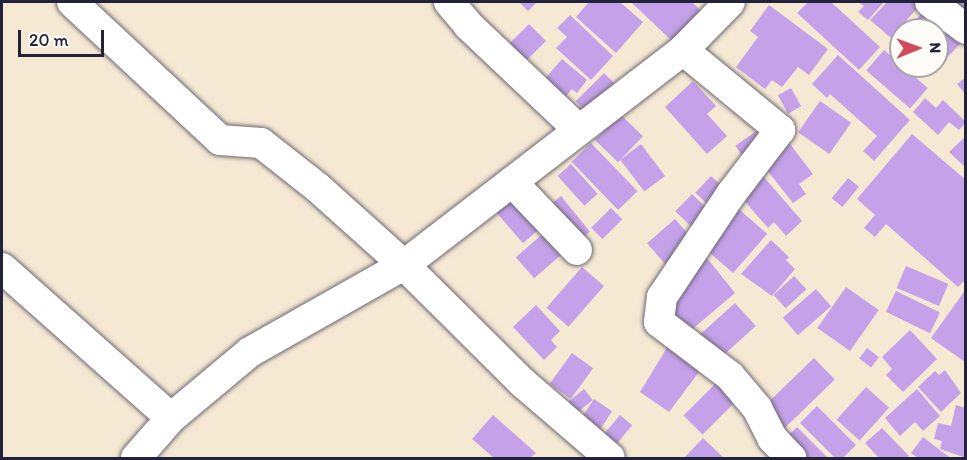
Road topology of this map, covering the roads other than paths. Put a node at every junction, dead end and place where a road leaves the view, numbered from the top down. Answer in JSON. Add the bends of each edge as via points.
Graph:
{"nodes":[{"id":1,"x":72,"y":2,"type":"edge"},
{"id":2,"x":449,"y":2,"type":"edge"},
{"id":3,"x":730,"y":2,"type":"edge"},
{"id":4,"x":930,"y":2,"type":"edge"},
{"id":5,"x":966,"y":29,"type":"edge"},
{"id":6,"x":682,"y":50,"type":"junction"},
{"id":7,"x":578,"y":129,"type":"junction"},
{"id":8,"x":512,"y":182,"type":"junction"},
{"id":9,"x":577,"y":250,"type":"dead end"},
{"id":10,"x":405,"y":265,"type":"junction"},
{"id":11,"x":2,"y":268,"type":"edge"},
{"id":12,"x":171,"y":418,"type":"junction"},
{"id":13,"x":136,"y":459,"type":"edge"},
{"id":14,"x":610,"y":459,"type":"edge"},
{"id":15,"x":791,"y":459,"type":"edge"}],
"edges":[{"from":1,"to":10,"type":"street","via":[[220,140],[261,143],[272,150]]},
{"from":2,"to":7,"type":"street","via":[[468,25]]},
{"from":3,"to":6,"type":"street"},
{"from":4,"to":5,"type":"street"},
{"from":6,"to":7,"type":"street"},
{"from":6,"to":15,"type":"street","via":[[780,130],[662,297],[659,322],[730,376]]},
{"from":7,"to":8,"type":"street"},
{"from":8,"to":9,"type":"street"},
{"from":8,"to":10,"type":"street"},
{"from":10,"to":12,"type":"street","via":[[250,352]]},
{"from":10,"to":14,"type":"street","via":[[524,384]]},
{"from":11,"to":12,"type":"street"},
{"from":12,"to":13,"type":"street"}]}
